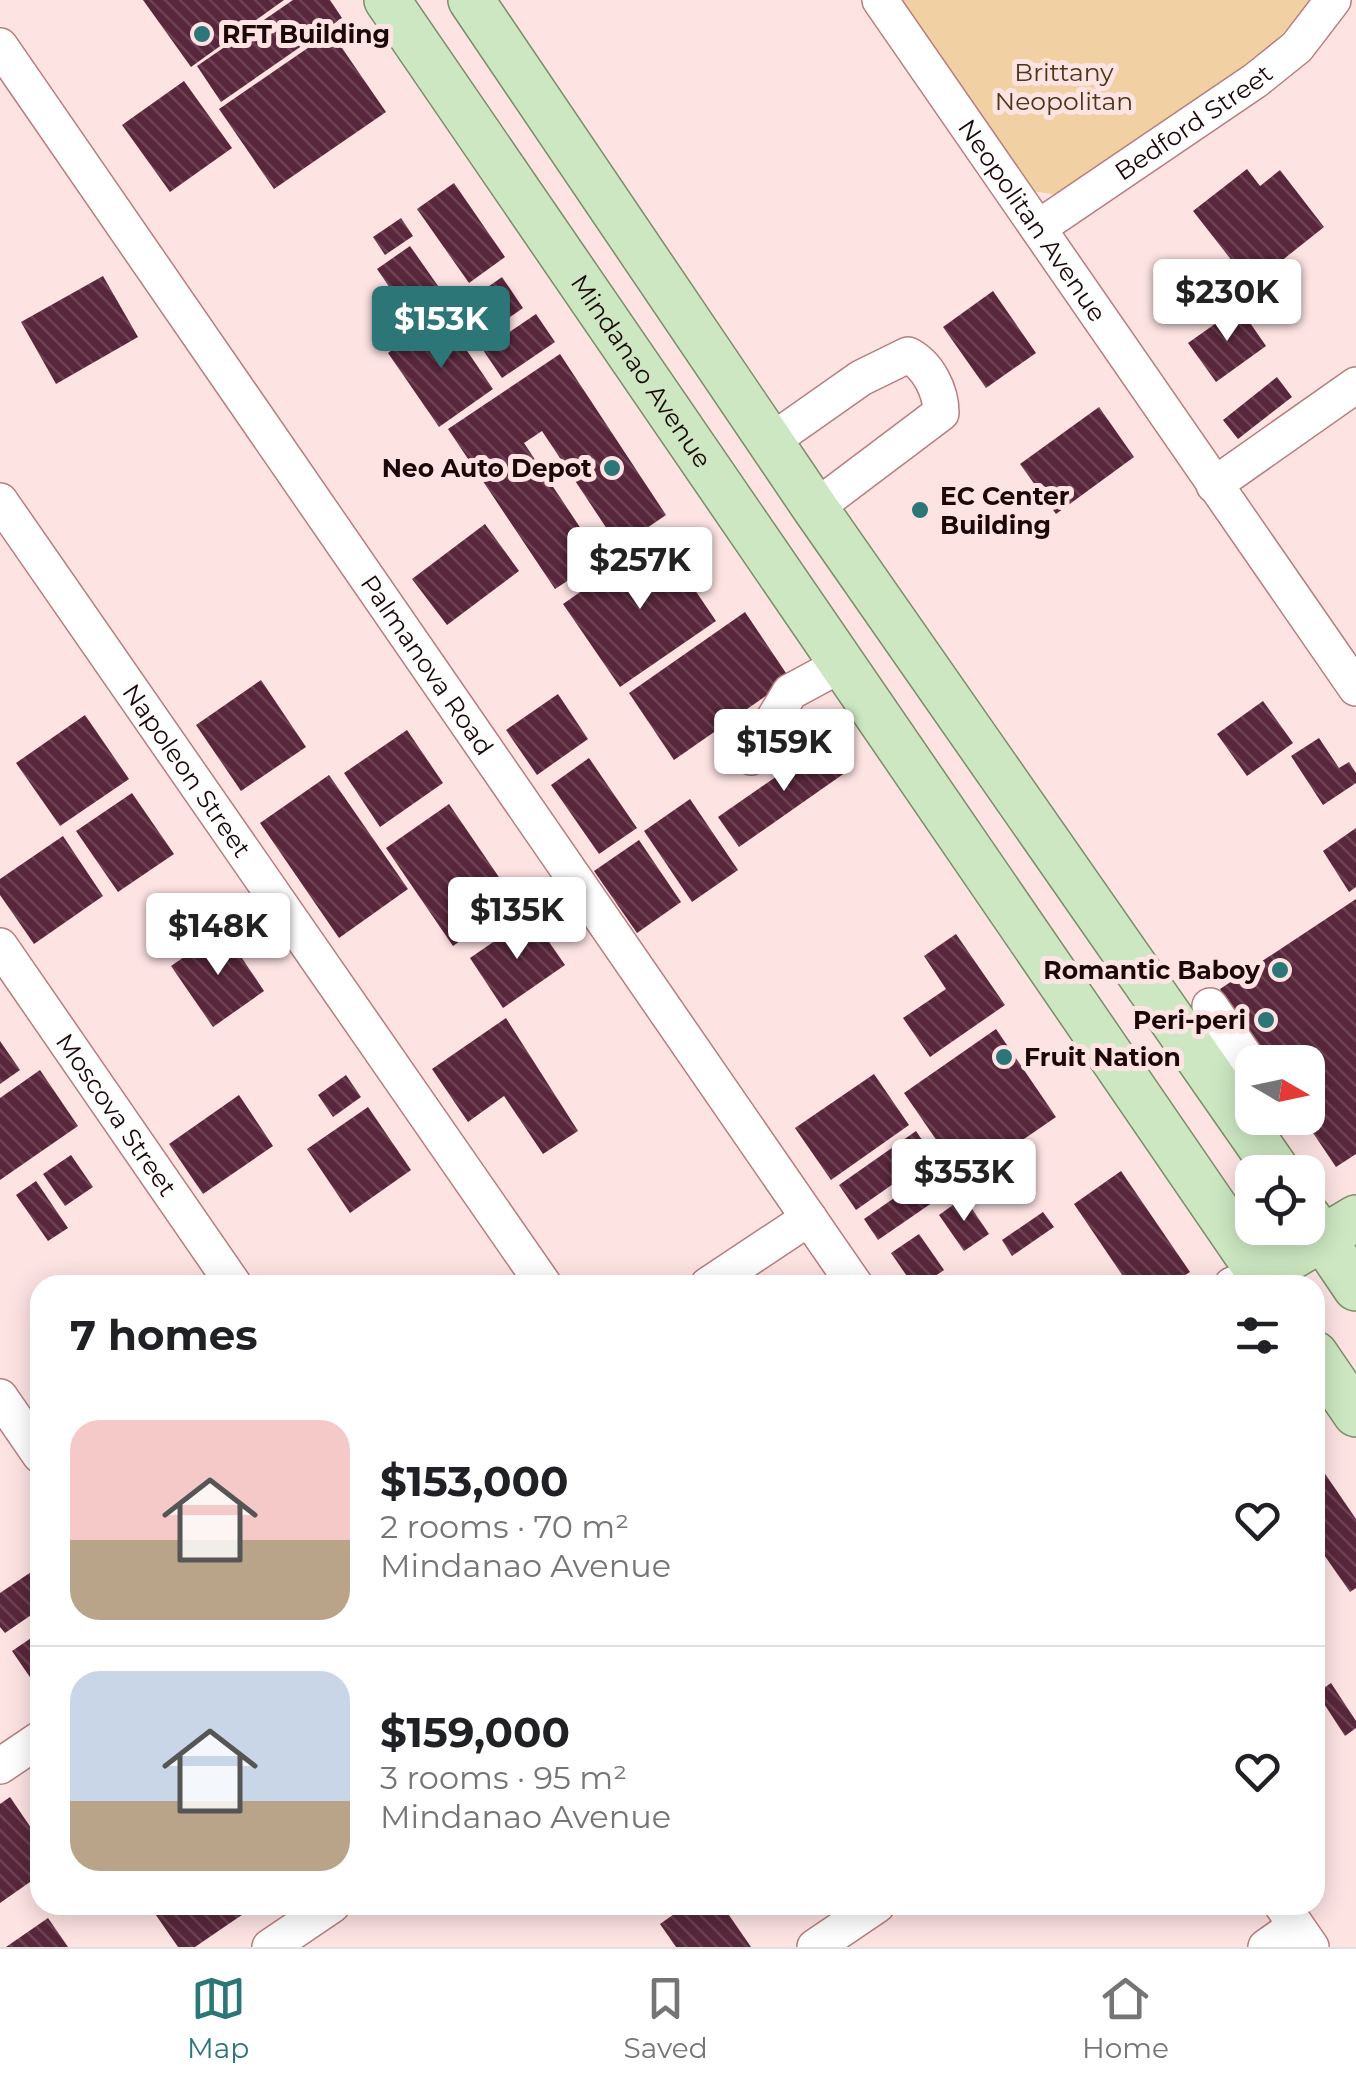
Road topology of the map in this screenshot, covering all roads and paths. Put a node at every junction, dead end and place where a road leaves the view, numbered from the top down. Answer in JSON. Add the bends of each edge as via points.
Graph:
{"nodes":[{"id":1,"x":387,"y":0,"type":"edge"},
{"id":2,"x":470,"y":0,"type":"edge"},
{"id":3,"x":880,"y":0,"type":"edge"},
{"id":4,"x":1333,"y":0,"type":"edge"},
{"id":5,"x":0,"y":46,"type":"edge"},
{"id":6,"x":1038,"y":228,"type":"junction"},
{"id":7,"x":1356,"y":384,"type":"edge"},
{"id":8,"x":770,"y":442,"type":"junction"},
{"id":9,"x":1214,"y":485,"type":"junction"},
{"id":10,"x":0,"y":501,"type":"edge"},
{"id":11,"x":815,"y":508,"type":"junction"},
{"id":12,"x":842,"y":664,"type":"junction"},
{"id":13,"x":1356,"y":688,"type":"edge"},
{"id":14,"x":751,"y":757,"type":"dead end"},
{"id":15,"x":0,"y":946,"type":"edge"},
{"id":16,"x":1202,"y":1011,"type":"junction"},
{"id":17,"x":1235,"y":1047,"type":"edge"},
{"id":18,"x":1269,"y":1143,"type":"edge"},
{"id":19,"x":809,"y":1218,"type":"junction"},
{"id":20,"x":1329,"y":1224,"type":"edge"},
{"id":21,"x":227,"y":1275,"type":"edge"},
{"id":22,"x":537,"y":1275,"type":"edge"},
{"id":23,"x":723,"y":1275,"type":"edge"},
{"id":24,"x":848,"y":1275,"type":"edge"},
{"id":25,"x":1248,"y":1275,"type":"edge"},
{"id":26,"x":1263,"y":1275,"type":"edge"},
{"id":27,"x":1356,"y":1288,"type":"edge"},
{"id":28,"x":1325,"y":1369,"type":"edge"},
{"id":29,"x":0,"y":1397,"type":"edge"},
{"id":30,"x":1356,"y":1414,"type":"edge"},
{"id":31,"x":30,"y":1440,"type":"edge"},
{"id":32,"x":30,"y":1746,"type":"edge"},
{"id":33,"x":0,"y":1766,"type":"edge"},
{"id":34,"x":317,"y":1915,"type":"edge"},
{"id":35,"x":862,"y":1915,"type":"edge"},
{"id":36,"x":1296,"y":1926,"type":"edge"},
{"id":37,"x":270,"y":1947,"type":"edge"},
{"id":38,"x":815,"y":1947,"type":"edge"},
{"id":39,"x":1266,"y":1947,"type":"edge"}],
"edges":[{"from":1,"to":12,"type":"main road","name":"Mindanao Avenue"},
{"from":2,"to":8,"type":"main road"},
{"from":3,"to":6,"type":"street","name":"Neopolitan Avenue"},
{"from":4,"to":6,"type":"street","name":"Bedford Street","via":[[1296,47],[1256,80]]},
{"from":5,"to":19,"type":"street","name":"Palmanova Road"},
{"from":6,"to":9,"type":"street","name":"Neopolitan Avenue"},
{"from":7,"to":9,"type":"street"},
{"from":8,"to":11,"type":"main road"},
{"from":8,"to":11,"type":"street","via":[[861,378],[908,354],[926,372],[941,398],[941,413]]},
{"from":9,"to":13,"type":"street","name":"Neopolitan Avenue"},
{"from":10,"to":22,"type":"street","name":"Napoleon Street"},
{"from":11,"to":16,"type":"main road"},
{"from":12,"to":14,"type":"street","via":[[790,692]]},
{"from":12,"to":25,"type":"main road","name":"Mindanao Avenue"},
{"from":15,"to":21,"type":"street","name":"Moscova Street"},
{"from":16,"to":17,"type":"street"},
{"from":16,"to":18,"type":"main road"},
{"from":19,"to":23,"type":"street"},
{"from":19,"to":24,"type":"street","name":"Palmanova Road"},
{"from":20,"to":26,"type":"main road"},
{"from":20,"to":27,"type":"main road"},
{"from":28,"to":30,"type":"main road"},
{"from":29,"to":31,"type":"street"},
{"from":32,"to":33,"type":"street"},
{"from":34,"to":37,"type":"street"},
{"from":35,"to":38,"type":"street"},
{"from":36,"to":39,"type":"street"}]}
